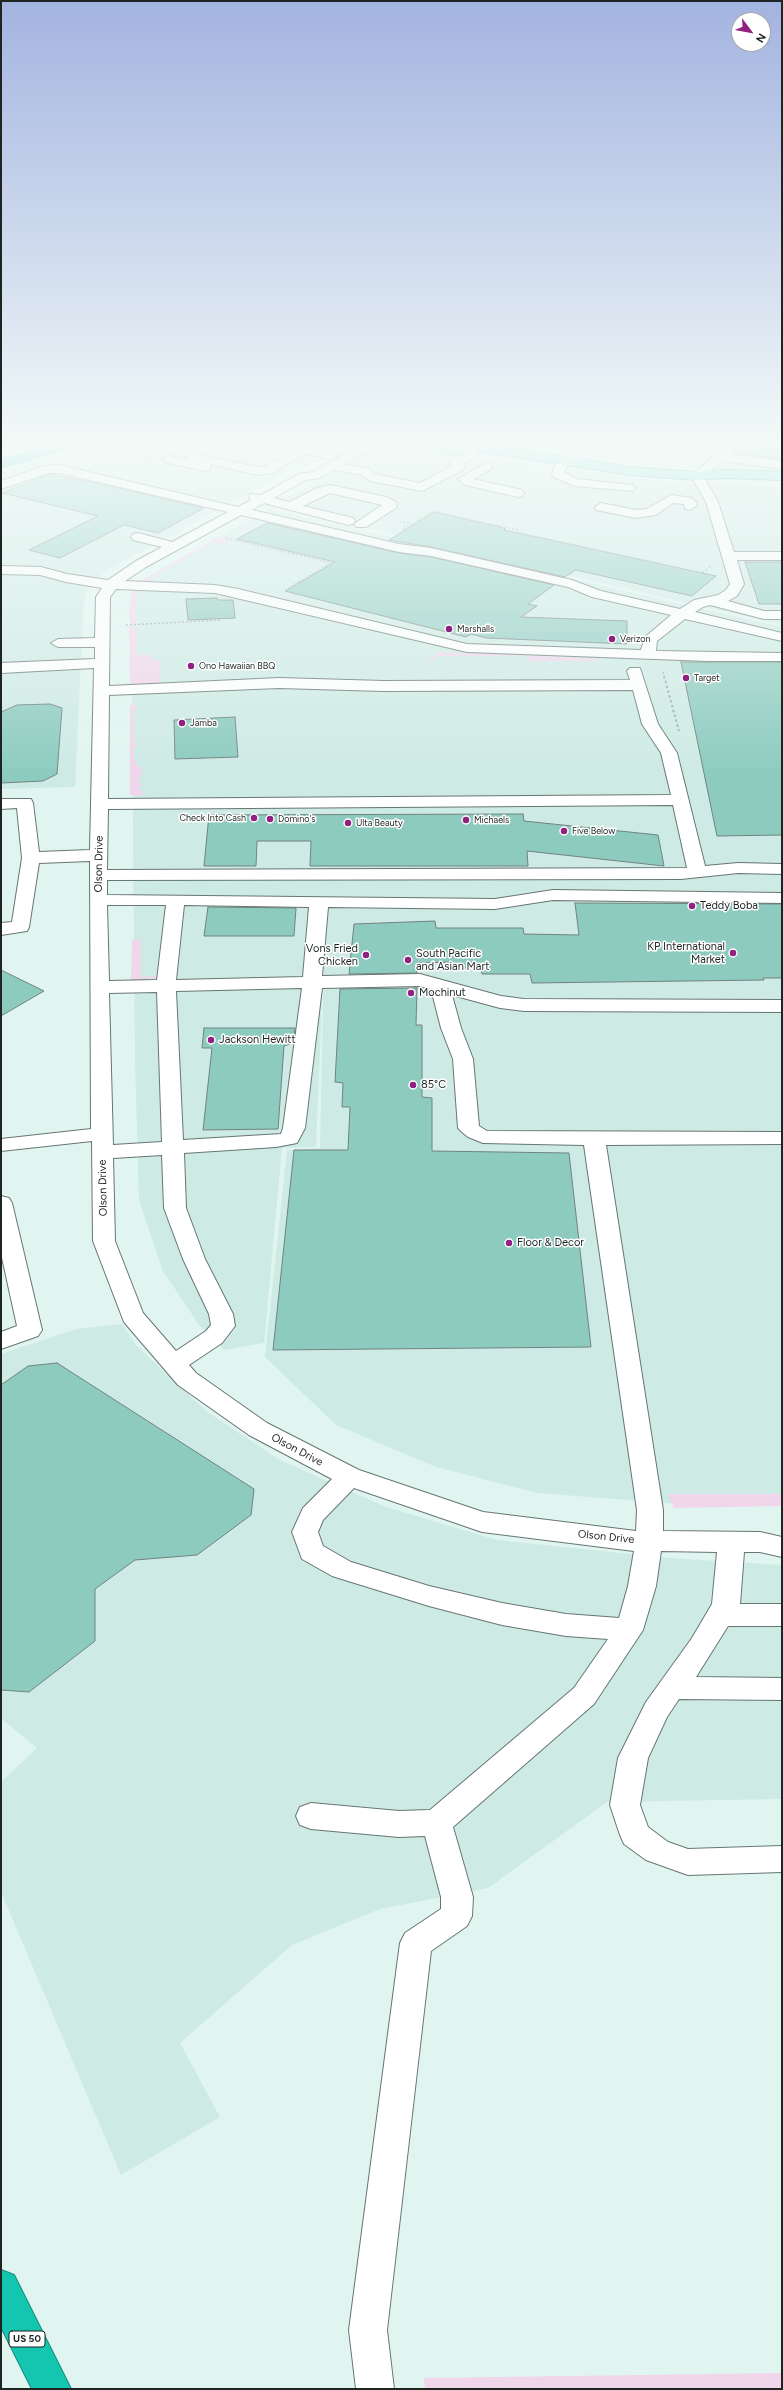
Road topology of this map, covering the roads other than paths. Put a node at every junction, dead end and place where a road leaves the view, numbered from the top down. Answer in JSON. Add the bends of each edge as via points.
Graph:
{"nodes":[{"id":1,"x":160,"y":554,"type":"edge"},
{"id":2,"x":450,"y":554,"type":"edge"},
{"id":3,"x":492,"y":554,"type":"edge"},
{"id":4,"x":728,"y":556,"type":"joint"},
{"id":5,"x":782,"y":556,"type":"edge"},
{"id":6,"x":1,"y":570,"type":"edge"},
{"id":7,"x":601,"y":580,"type":"dead end"},
{"id":8,"x":111,"y":585,"type":"junction"},
{"id":9,"x":705,"y":602,"type":"junction"},
{"id":10,"x":683,"y":607,"type":"junction"},
{"id":11,"x":782,"y":615,"type":"edge"},
{"id":12,"x":782,"y":637,"type":"edge"},
{"id":13,"x":102,"y":642,"type":"junction"},
{"id":14,"x":58,"y":643,"type":"dead end"},
{"id":15,"x":640,"y":654,"type":"junction"},
{"id":16,"x":782,"y":657,"type":"edge"},
{"id":17,"x":102,"y":663,"type":"junction"},
{"id":18,"x":1,"y":668,"type":"edge"},
{"id":19,"x":638,"y":685,"type":"junction"},
{"id":20,"x":102,"y":695,"type":"junction"},
{"id":21,"x":680,"y":800,"type":"junction"},
{"id":22,"x":1,"y":804,"type":"edge"},
{"id":23,"x":100,"y":804,"type":"junction"},
{"id":24,"x":99,"y":854,"type":"junction"},
{"id":25,"x":31,"y":858,"type":"junction"},
{"id":26,"x":782,"y":869,"type":"edge"},
{"id":27,"x":697,"y":872,"type":"junction"},
{"id":28,"x":98,"y":875,"type":"junction"},
{"id":29,"x":782,"y":898,"type":"edge"},
{"id":30,"x":98,"y":900,"type":"junction"},
{"id":31,"x":176,"y":900,"type":"junction"},
{"id":32,"x":319,"y":901,"type":"junction"},
{"id":33,"x":1,"y":929,"type":"edge"},
{"id":34,"x":314,"y":982,"type":"junction"},
{"id":35,"x":166,"y":986,"type":"junction"},
{"id":36,"x":440,"y":986,"type":"junction"},
{"id":37,"x":99,"y":988,"type":"junction"},
{"id":38,"x":782,"y":1006,"type":"edge"},
{"id":39,"x":782,"y":1138,"type":"edge"},
{"id":40,"x":594,"y":1139,"type":"junction"},
{"id":41,"x":102,"y":1143,"type":"junction"},
{"id":42,"x":1,"y":1145,"type":"edge"},
{"id":43,"x":173,"y":1148,"type":"junction"},
{"id":44,"x":1,"y":1202,"type":"edge"},
{"id":45,"x":1,"y":1341,"type":"edge"},
{"id":46,"x":173,"y":1364,"type":"junction"},
{"id":47,"x":350,"y":1477,"type":"junction"},
{"id":48,"x":649,"y":1541,"type":"junction"},
{"id":49,"x":731,"y":1542,"type":"junction"},
{"id":50,"x":775,"y":1542,"type":"edge"},
{"id":51,"x":720,"y":1615,"type":"junction"},
{"id":52,"x":782,"y":1615,"type":"edge"},
{"id":53,"x":629,"y":1630,"type":"junction"},
{"id":54,"x":670,"y":1688,"type":"junction"},
{"id":55,"x":782,"y":1689,"type":"edge"},
{"id":56,"x":311,"y":1816,"type":"dead end"},
{"id":57,"x":437,"y":1823,"type":"junction"},
{"id":58,"x":782,"y":1859,"type":"edge"},
{"id":59,"x":1,"y":2288,"type":"edge"},
{"id":60,"x":52,"y":2389,"type":"edge"},
{"id":61,"x":375,"y":2389,"type":"edge"}],
"edges":[{"from":1,"to":8,"type":"street"},
{"from":2,"to":10,"type":"street","via":[[572,584],[597,594]]},
{"from":3,"to":7,"type":"street"},
{"from":4,"to":5,"type":"street"},
{"from":4,"to":9,"type":"street","via":[[737,584],[732,594]]},
{"from":6,"to":8,"type":"street","via":[[41,571]]},
{"from":8,"to":13,"type":"street","name":"Olson Drive","via":[[103,597]]},
{"from":8,"to":15,"type":"street","via":[[215,589],[238,593],[467,648]]},
{"from":9,"to":10,"type":"street"},
{"from":9,"to":11,"type":"street","via":[[764,615]]},
{"from":10,"to":12,"type":"street"},
{"from":10,"to":15,"type":"street","via":[[650,640]]},
{"from":13,"to":14,"type":"street"},
{"from":13,"to":17,"type":"street","name":"Olson Drive"},
{"from":15,"to":16,"type":"street"},
{"from":15,"to":19,"type":"street"},
{"from":17,"to":18,"type":"street"},
{"from":17,"to":20,"type":"street","name":"Olson Drive"},
{"from":19,"to":20,"type":"street","via":[[384,686]]},
{"from":19,"to":21,"type":"street","via":[[650,724],[670,753]]},
{"from":20,"to":23,"type":"street","name":"Olson Drive"},
{"from":21,"to":23,"type":"street"},
{"from":21,"to":27,"type":"street"},
{"from":22,"to":25,"type":"street","via":[[25,803]]},
{"from":23,"to":24,"type":"street","name":"Olson Drive"},
{"from":24,"to":25,"type":"street"},
{"from":24,"to":28,"type":"street","name":"Olson Drive"},
{"from":25,"to":33,"type":"street","via":[[20,927]]},
{"from":26,"to":27,"type":"street","via":[[738,868]]},
{"from":27,"to":28,"type":"street"},
{"from":28,"to":30,"type":"street","name":"Olson Drive"},
{"from":29,"to":32,"type":"street","via":[[554,895],[495,904]]},
{"from":30,"to":31,"type":"street"},
{"from":30,"to":37,"type":"street","name":"Olson Drive"},
{"from":31,"to":32,"type":"street"},
{"from":31,"to":35,"type":"street"},
{"from":32,"to":34,"type":"street"},
{"from":34,"to":35,"type":"street"},
{"from":34,"to":36,"type":"street","via":[[420,980]]},
{"from":34,"to":43,"type":"street","via":[[294,1128],[289,1138]]},
{"from":35,"to":37,"type":"street"},
{"from":35,"to":43,"type":"street"},
{"from":36,"to":38,"type":"street","via":[[500,1002],[524,1004]]},
{"from":36,"to":40,"type":"street","via":[[450,1028],[463,1059],[468,1128],[483,1137]]},
{"from":37,"to":41,"type":"street","name":"Olson Drive"},
{"from":39,"to":40,"type":"street"},
{"from":40,"to":48,"type":"street","via":[[650,1510]]},
{"from":41,"to":42,"type":"street"},
{"from":41,"to":43,"type":"street"},
{"from":41,"to":46,"type":"street","name":"Olson Drive","via":[[104,1242],[132,1316]]},
{"from":43,"to":46,"type":"street","via":[[175,1208],[194,1259],[221,1314],[222,1326],[214,1337]]},
{"from":44,"to":45,"type":"street","via":[[30,1330]]},
{"from":46,"to":47,"type":"street","name":"Olson Drive","via":[[187,1380],[258,1429]]},
{"from":47,"to":48,"type":"street","name":"Olson Drive","via":[[482,1522],[628,1541]]},
{"from":47,"to":53,"type":"street","via":[[312,1515],[305,1532],[311,1552],[336,1566],[429,1596],[502,1614],[566,1625]]},
{"from":48,"to":49,"type":"street","name":"Olson Drive"},
{"from":48,"to":53,"type":"street","via":[[642,1586]]},
{"from":49,"to":50,"type":"street","name":"Olson Drive"},
{"from":49,"to":51,"type":"street","via":[[726,1605]]},
{"from":51,"to":52,"type":"street"},
{"from":51,"to":54,"type":"street","via":[[702,1646]]},
{"from":53,"to":57,"type":"street","via":[[584,1696]]},
{"from":54,"to":55,"type":"street"},
{"from":54,"to":58,"type":"street","via":[[656,1710],[634,1758],[625,1805],[635,1835],[657,1852],[688,1862]]},
{"from":56,"to":57,"type":"street","via":[[399,1824]]},
{"from":57,"to":61,"type":"street","via":[[457,1897],[456,1916],[416,1943],[368,2330]]},
{"from":59,"to":60,"type":"highway","number":"US 50"}]}
